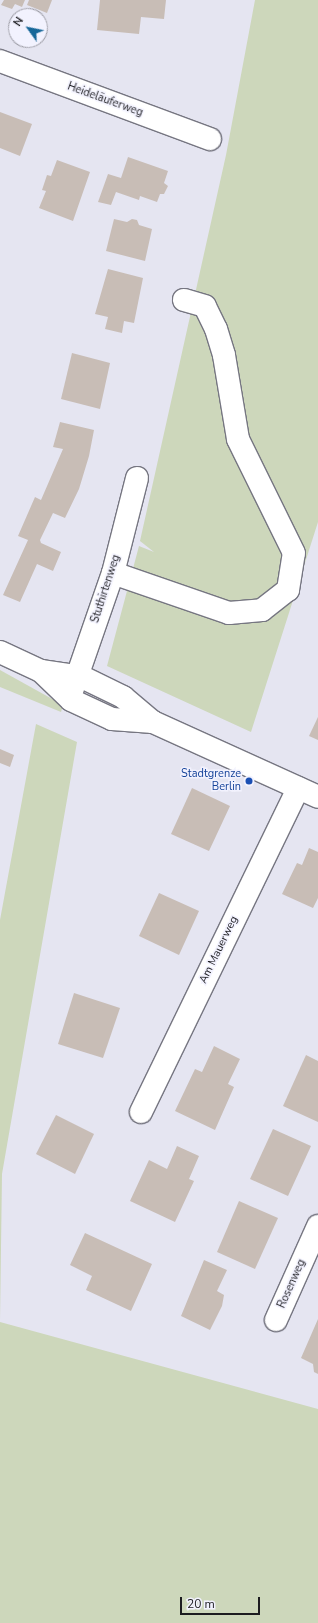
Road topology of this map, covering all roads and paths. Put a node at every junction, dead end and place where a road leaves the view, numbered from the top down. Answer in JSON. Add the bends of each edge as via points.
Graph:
{"nodes":[{"id":1,"x":0,"y":60,"type":"edge"},
{"id":2,"x":210,"y":139,"type":"dead end"},
{"id":3,"x":184,"y":300,"type":"dead end"},
{"id":4,"x":137,"y":478,"type":"dead end"},
{"id":5,"x":113,"y":572,"type":"junction"},
{"id":6,"x":0,"y":652,"type":"edge"},
{"id":7,"x":41,"y":671,"type":"junction"},
{"id":8,"x":77,"y":676,"type":"junction"},
{"id":9,"x":70,"y":698,"type":"junction"},
{"id":10,"x":153,"y":722,"type":"junction"},
{"id":11,"x":298,"y":788,"type":"junction"},
{"id":12,"x":318,"y":797,"type":"edge"},
{"id":13,"x":141,"y":1112,"type":"dead end"},
{"id":14,"x":318,"y":1226,"type":"edge"},
{"id":15,"x":276,"y":1320,"type":"dead end"}],
"edges":[{"from":1,"to":2,"type":"main road","name":"Heideläuferweg"},
{"from":3,"to":5,"type":"main road","via":[[205,306],[216,329],[224,354],[238,439],[294,552],[288,590],[262,610],[229,613]]},
{"from":4,"to":5,"type":"main road","name":"Stuthirtenweg"},
{"from":5,"to":8,"type":"main road","name":"Stuthirtenweg"},
{"from":6,"to":7,"type":"main road"},
{"from":7,"to":8,"type":"main road"},
{"from":7,"to":9,"type":"main road"},
{"from":8,"to":9,"type":"main road","name":"Stuthirtenweg"},
{"from":8,"to":10,"type":"main road","via":[[123,697]]},
{"from":9,"to":10,"type":"main road","via":[[112,719]]},
{"from":10,"to":11,"type":"main road"},
{"from":11,"to":12,"type":"main road"},
{"from":11,"to":13,"type":"main road","name":"Am Mauerweg"},
{"from":14,"to":15,"type":"main road","name":"Rosenweg"}]}
